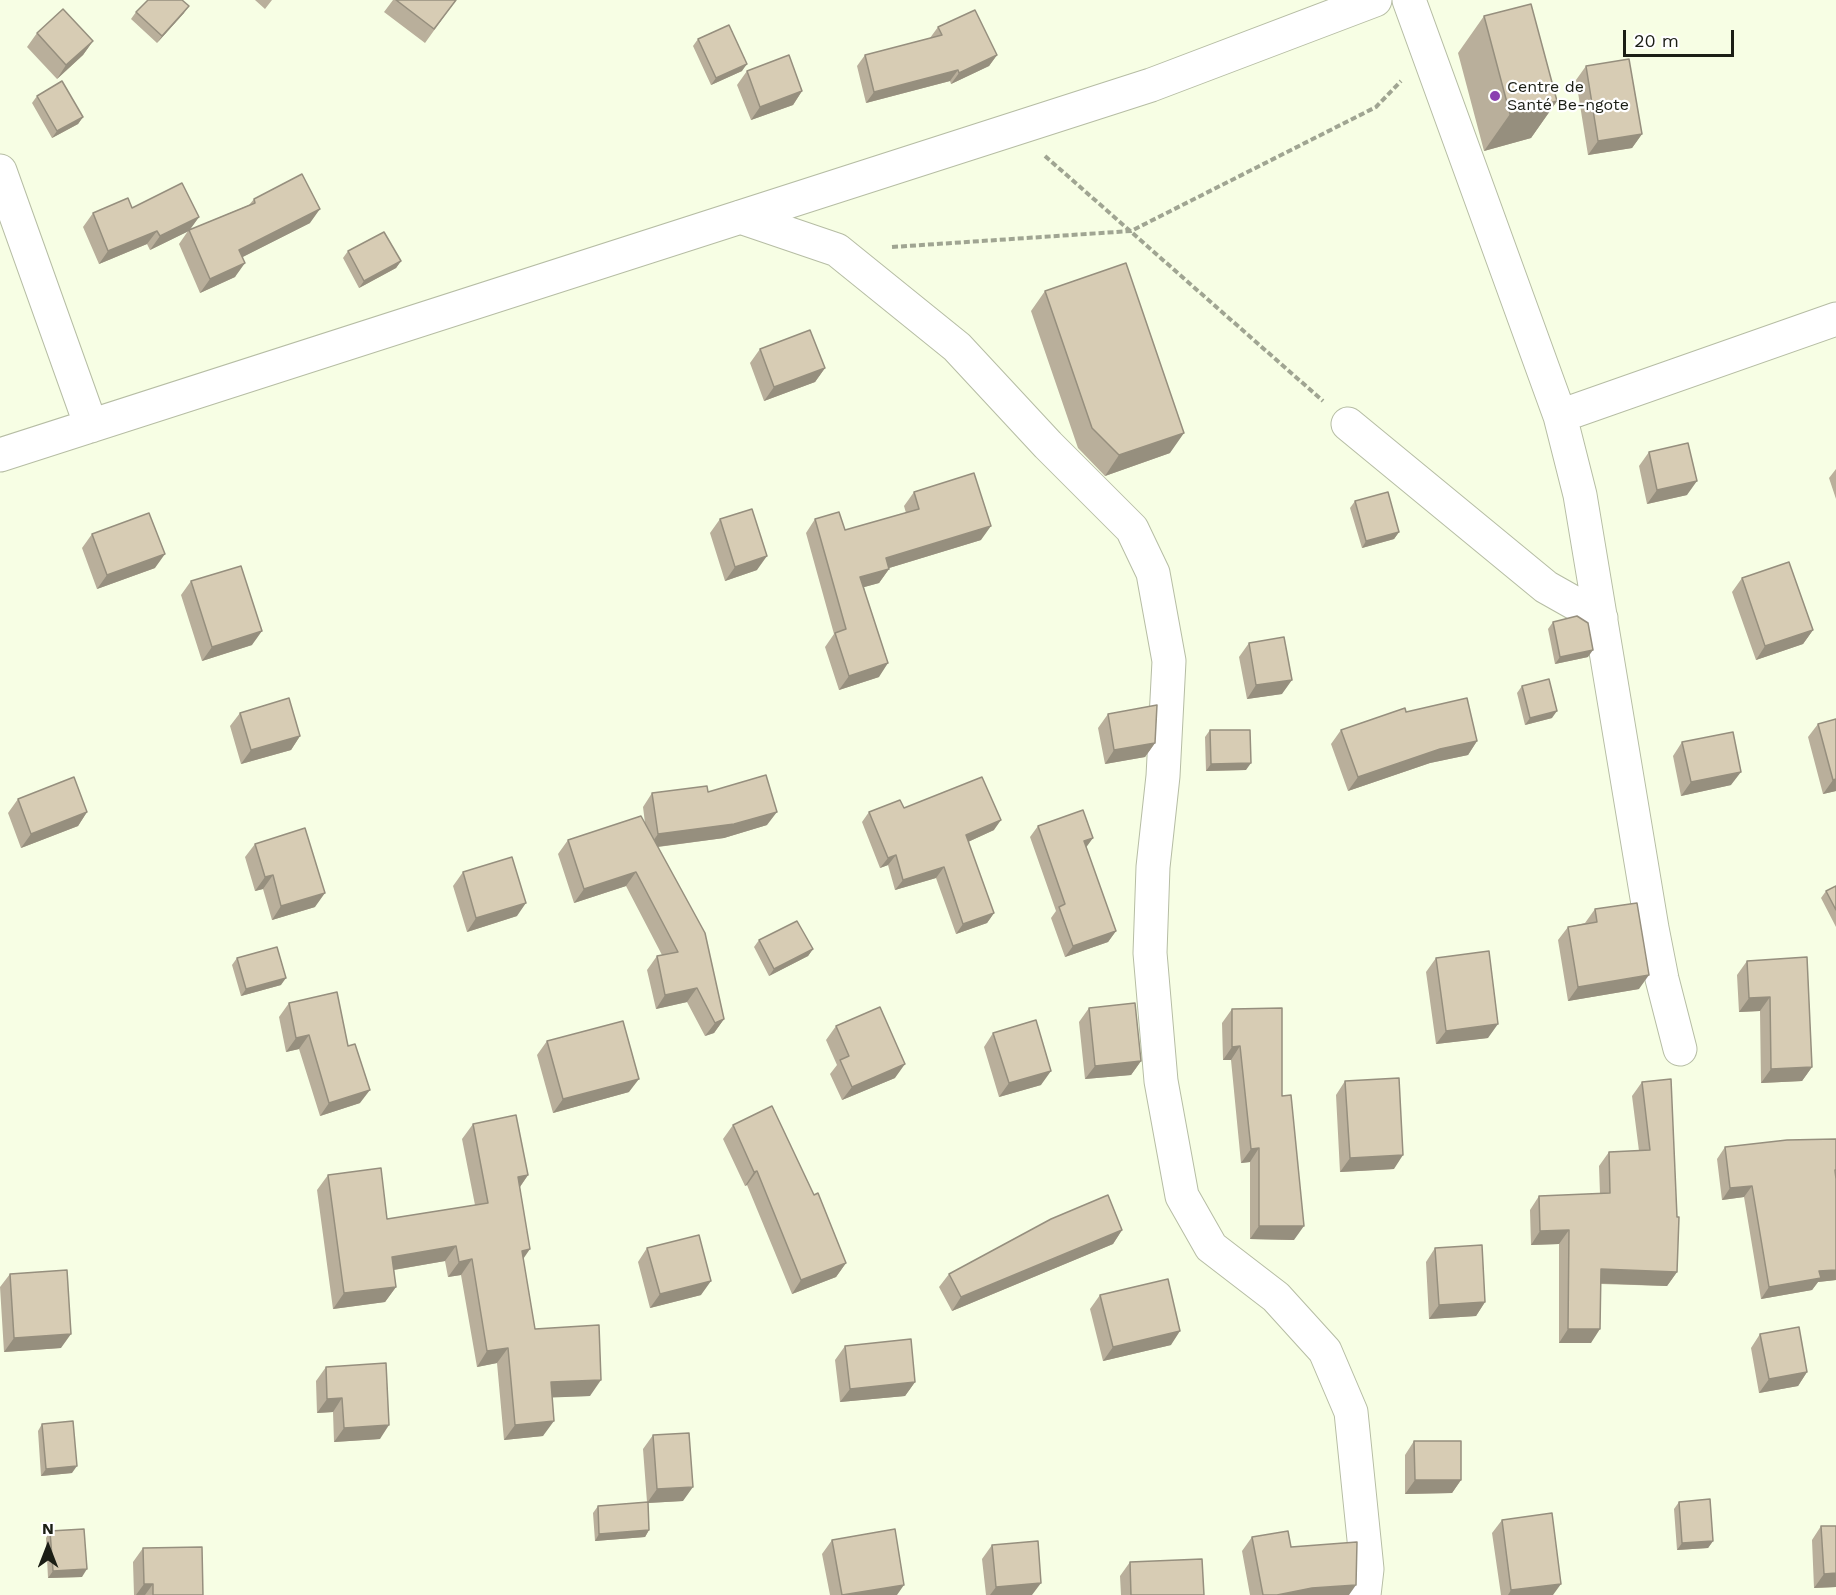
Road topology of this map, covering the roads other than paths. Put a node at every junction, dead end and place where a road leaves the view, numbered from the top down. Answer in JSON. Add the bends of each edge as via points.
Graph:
{"nodes":[{"id":1,"x":1375,"y":0,"type":"edge"},
{"id":2,"x":1408,"y":0,"type":"edge"},
{"id":3,"x":0,"y":171,"type":"edge"},
{"id":4,"x":740,"y":217,"type":"junction"},
{"id":5,"x":1836,"y":319,"type":"edge"},
{"id":6,"x":1560,"y":416,"type":"junction"},
{"id":7,"x":1348,"y":424,"type":"road end"},
{"id":8,"x":91,"y":426,"type":"junction"},
{"id":9,"x":0,"y":455,"type":"edge"},
{"id":10,"x":1600,"y":618,"type":"junction"},
{"id":11,"x":1680,"y":1049,"type":"dead end"},
{"id":12,"x":1364,"y":1595,"type":"edge"}],
"edges":[{"from":1,"to":4,"type":"street","via":[[1151,85]]},
{"from":2,"to":6,"type":"street"},
{"from":3,"to":8,"type":"street"},
{"from":4,"to":8,"type":"street"},
{"from":4,"to":12,"type":"street","via":[[837,250],[957,347],[1132,529],[1153,573],[1170,661],[1150,953],[1161,1081],[1182,1196],[1211,1247],[1276,1297],[1325,1351],[1351,1412],[1367,1569]]},
{"from":5,"to":6,"type":"street"},
{"from":6,"to":10,"type":"street","via":[[1580,495]]},
{"from":7,"to":10,"type":"street","via":[[1546,587]]},
{"from":8,"to":9,"type":"street"},
{"from":10,"to":11,"type":"street","via":[[1652,928]]}]}
